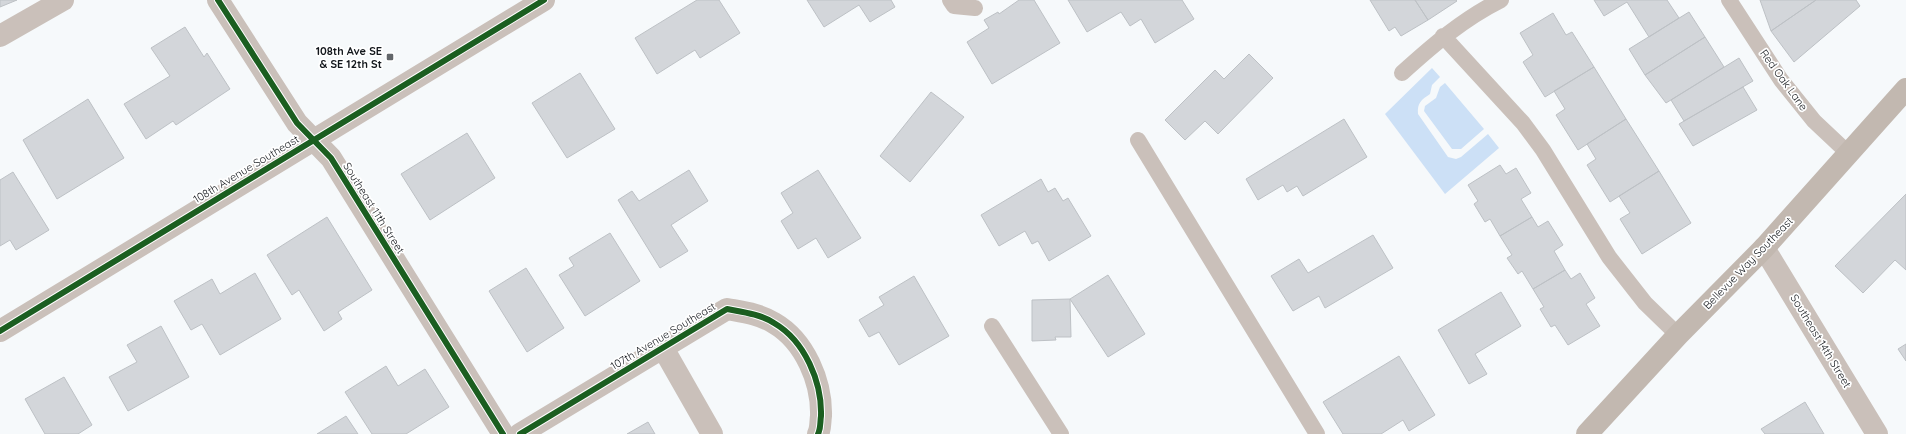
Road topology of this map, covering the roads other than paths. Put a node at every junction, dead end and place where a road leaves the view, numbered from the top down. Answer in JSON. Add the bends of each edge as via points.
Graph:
{"nodes":[{"id":1,"x":63,"y":0,"type":"edge"},
{"id":2,"x":218,"y":0,"type":"edge"},
{"id":3,"x":950,"y":0,"type":"edge"},
{"id":4,"x":1501,"y":0,"type":"edge"},
{"id":5,"x":1729,"y":0,"type":"edge"},
{"id":6,"x":537,"y":2,"type":"edge"},
{"id":7,"x":975,"y":8,"type":"dead end"},
{"id":8,"x":0,"y":36,"type":"edge"},
{"id":9,"x":1443,"y":36,"type":"junction"},
{"id":10,"x":1402,"y":73,"type":"dead end"},
{"id":11,"x":1906,"y":89,"type":"edge"},
{"id":12,"x":313,"y":140,"type":"junction"},
{"id":13,"x":1138,"y":140,"type":"dead end"},
{"id":14,"x":1848,"y":153,"type":"junction"},
{"id":15,"x":1764,"y":248,"type":"junction"},
{"id":16,"x":992,"y":326,"type":"dead end"},
{"id":17,"x":0,"y":331,"type":"edge"},
{"id":18,"x":1678,"y":335,"type":"junction"},
{"id":19,"x":663,"y":348,"type":"junction"},
{"id":20,"x":503,"y":434,"type":"edge"},
{"id":21,"x":520,"y":434,"type":"edge"},
{"id":22,"x":712,"y":434,"type":"edge"},
{"id":23,"x":818,"y":434,"type":"edge"},
{"id":24,"x":1062,"y":434,"type":"edge"},
{"id":25,"x":1317,"y":434,"type":"edge"},
{"id":26,"x":1588,"y":434,"type":"edge"},
{"id":27,"x":1877,"y":434,"type":"edge"}],
"edges":[{"from":1,"to":8,"type":"street"},
{"from":2,"to":12,"type":"street","name":"Southeast 11th Street","via":[[293,117]]},
{"from":3,"to":7,"type":"lane","via":[[954,6]]},
{"from":4,"to":9,"type":"lane","via":[[1481,10]]},
{"from":5,"to":14,"type":"lane","name":"Red Oak Lane","via":[[1786,86],[1814,121]]},
{"from":6,"to":12,"type":"street","name":"108th Avenue Southeast"},
{"from":9,"to":10,"type":"lane"},
{"from":9,"to":18,"type":"lane","via":[[1523,124],[1543,150],[1609,257],[1645,303]]},
{"from":11,"to":14,"type":"main road","name":"Bellevue Way Southeast"},
{"from":12,"to":17,"type":"street","name":"108th Avenue Southeast"},
{"from":12,"to":20,"type":"street","name":"Southeast 11th Street","via":[[331,158]]},
{"from":13,"to":25,"type":"lane"},
{"from":14,"to":15,"type":"main road","name":"Bellevue Way Southeast"},
{"from":15,"to":18,"type":"main road","name":"Bellevue Way Southeast"},
{"from":15,"to":27,"type":"street","name":"Southeast 14th Street"},
{"from":16,"to":24,"type":"lane"},
{"from":18,"to":26,"type":"main road","name":"Bellevue Way Southeast"},
{"from":19,"to":21,"type":"street","name":"107th Avenue Southeast"},
{"from":19,"to":22,"type":"street","name":"107th Avenue Southeast"},
{"from":19,"to":23,"type":"street","name":"107th Avenue Southeast","via":[[727,309],[752,313],[775,323],[797,342],[815,374],[821,403]]}]}
